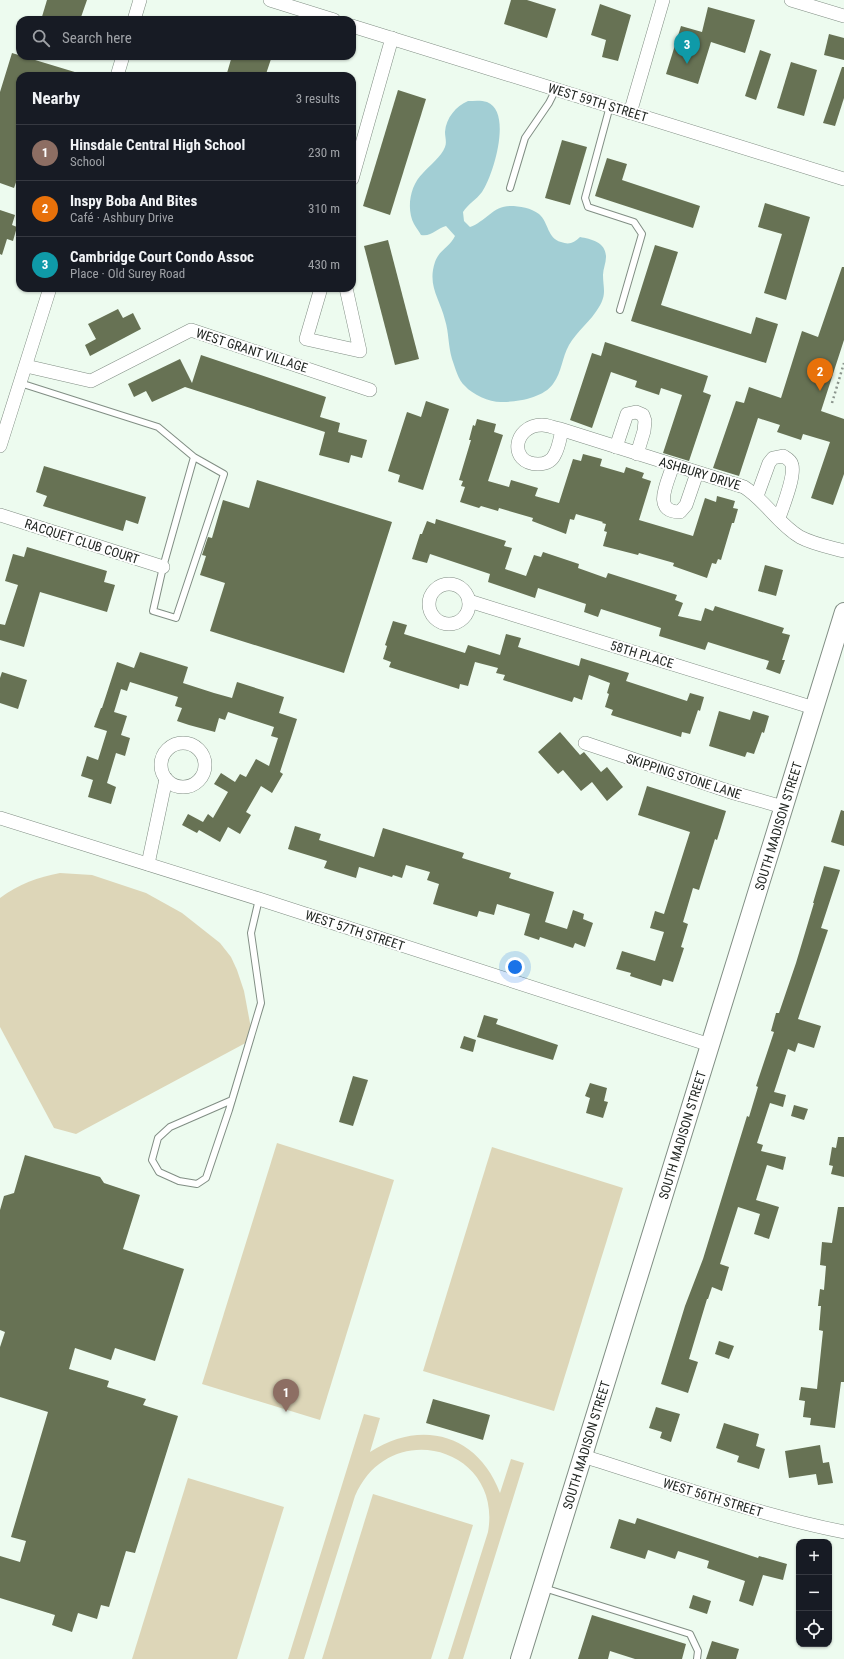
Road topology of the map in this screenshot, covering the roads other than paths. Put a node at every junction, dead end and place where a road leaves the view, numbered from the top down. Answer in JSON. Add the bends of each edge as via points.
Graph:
{"nodes":[{"id":1,"x":140,"y":0,"type":"edge"},
{"id":2,"x":270,"y":0,"type":"edge"},
{"id":3,"x":663,"y":0,"type":"edge"},
{"id":4,"x":791,"y":0,"type":"edge"},
{"id":5,"x":135,"y":16,"type":"edge"},
{"id":6,"x":321,"y":16,"type":"edge"},
{"id":7,"x":844,"y":16,"type":"edge"},
{"id":8,"x":356,"y":27,"type":"edge"},
{"id":9,"x":392,"y":38,"type":"junction"},
{"id":10,"x":122,"y":60,"type":"edge"},
{"id":11,"x":118,"y":72,"type":"edge"},
{"id":12,"x":556,"y":89,"type":"junction"},
{"id":13,"x":610,"y":106,"type":"junction"},
{"id":14,"x":630,"y":113,"type":"junction"},
{"id":15,"x":356,"y":165,"type":"edge"},
{"id":16,"x":844,"y":179,"type":"edge"},
{"id":17,"x":510,"y":188,"type":"dead end"},
{"id":18,"x":49,"y":292,"type":"edge"},
{"id":19,"x":320,"y":292,"type":"edge"},
{"id":20,"x":347,"y":292,"type":"edge"},
{"id":21,"x":620,"y":310,"type":"dead end"},
{"id":22,"x":26,"y":366,"type":"junction"},
{"id":23,"x":20,"y":383,"type":"junction"},
{"id":24,"x":370,"y":390,"type":"dead end"},
{"id":25,"x":562,"y":430,"type":"dead end"},
{"id":26,"x":0,"y":446,"type":"edge"},
{"id":27,"x":616,"y":447,"type":"junction"},
{"id":28,"x":637,"y":454,"type":"junction"},
{"id":29,"x":194,"y":457,"type":"junction"},
{"id":30,"x":673,"y":465,"type":"junction"},
{"id":31,"x":697,"y":472,"type":"junction"},
{"id":32,"x":757,"y":496,"type":"junction"},
{"id":33,"x":0,"y":515,"type":"edge"},
{"id":34,"x":779,"y":518,"type":"junction"},
{"id":35,"x":844,"y":551,"type":"edge"},
{"id":36,"x":163,"y":567,"type":"junction"},
{"id":37,"x":469,"y":601,"type":"dead end"},
{"id":38,"x":844,"y":612,"type":"edge"},
{"id":39,"x":814,"y":708,"type":"junction"},
{"id":40,"x":585,"y":743,"type":"dead end"},
{"id":41,"x":166,"y":779,"type":"dead end"},
{"id":42,"x":783,"y":807,"type":"junction"},
{"id":43,"x":0,"y":818,"type":"edge"},
{"id":44,"x":148,"y":864,"type":"junction"},
{"id":45,"x":259,"y":899,"type":"junction"},
{"id":46,"x":710,"y":1045,"type":"junction"},
{"id":47,"x":232,"y":1100,"type":"junction"},
{"id":48,"x":583,"y":1456,"type":"junction"},
{"id":49,"x":844,"y":1532,"type":"edge"},
{"id":50,"x":542,"y":1587,"type":"junction"},
{"id":51,"x":520,"y":1659,"type":"edge"},
{"id":52,"x":697,"y":1659,"type":"edge"}],
"edges":[{"from":1,"to":5,"type":"street"},
{"from":2,"to":6,"type":"street"},
{"from":3,"to":14,"type":"street"},
{"from":4,"to":7,"type":"street"},
{"from":8,"to":9,"type":"street","name":"WEST 59TH STREET"},
{"from":9,"to":12,"type":"street","name":"WEST 59TH STREET"},
{"from":9,"to":15,"type":"street"},
{"from":10,"to":11,"type":"street"},
{"from":12,"to":13,"type":"street","name":"WEST 59TH STREET"},
{"from":12,"to":17,"type":"lane","via":[[525,138]]},
{"from":13,"to":14,"type":"street","name":"WEST 59TH STREET"},
{"from":13,"to":21,"type":"lane","via":[[585,198],[588,208],[634,222],[642,234]]},
{"from":14,"to":16,"type":"street","name":"WEST 59TH STREET"},
{"from":18,"to":22,"type":"street"},
{"from":19,"to":20,"type":"street","via":[[306,339],[360,351]]},
{"from":22,"to":23,"type":"street"},
{"from":22,"to":24,"type":"street","name":"WEST GRANT VILLAGE","via":[[91,381],[192,330]]},
{"from":23,"to":26,"type":"street"},
{"from":23,"to":29,"type":"lane","via":[[158,427]]},
{"from":25,"to":27,"type":"street","name":"ASHBURY DRIVE"},
{"from":27,"to":28,"type":"street","name":"ASHBURY DRIVE"},
{"from":27,"to":28,"type":"street","via":[[627,414],[636,412],[643,415],[645,421]]},
{"from":28,"to":30,"type":"street","name":"ASHBURY DRIVE"},
{"from":29,"to":36,"type":"lane"},
{"from":29,"to":36,"type":"lane","via":[[224,474],[176,618],[153,611]]},
{"from":30,"to":31,"type":"street","name":"ASHBURY DRIVE"},
{"from":30,"to":31,"type":"street","via":[[662,500],[664,507],[671,512],[680,512],[686,506]]},
{"from":31,"to":32,"type":"street","name":"ASHBURY DRIVE","via":[[744,487]]},
{"from":32,"to":34,"type":"street","name":"ASHBURY DRIVE"},
{"from":32,"to":34,"type":"street","via":[[773,458],[783,456],[789,460],[792,465],[792,477]]},
{"from":33,"to":36,"type":"street","name":"RACQUET CLUB COURT"},
{"from":34,"to":35,"type":"street","name":"ASHBURY DRIVE","via":[[788,528],[809,541]]},
{"from":37,"to":39,"type":"street","name":"58TH PLACE"},
{"from":38,"to":39,"type":"street","name":"SOUTH MADISON STREET"},
{"from":39,"to":42,"type":"street","name":"SOUTH MADISON STREET"},
{"from":40,"to":42,"type":"street","name":"SKIPPING STONE LANE"},
{"from":41,"to":44,"type":"street"},
{"from":42,"to":46,"type":"street","name":"SOUTH MADISON STREET"},
{"from":43,"to":44,"type":"street","name":"WEST 57TH STREET"},
{"from":44,"to":45,"type":"street","name":"WEST 57TH STREET"},
{"from":45,"to":46,"type":"street","name":"WEST 57TH STREET"},
{"from":45,"to":47,"type":"lane","via":[[251,933],[261,1003]]},
{"from":46,"to":48,"type":"street","name":"SOUTH MADISON STREET"},
{"from":47,"to":47,"type":"lane","via":[[206,1178],[197,1184],[159,1172],[152,1160],[158,1138],[170,1127]]},
{"from":48,"to":49,"type":"street","name":"WEST 56TH STREET","via":[[773,1515]]},
{"from":48,"to":50,"type":"street","name":"SOUTH MADISON STREET"},
{"from":50,"to":51,"type":"street","name":"SOUTH MADISON STREET"},
{"from":50,"to":52,"type":"lane","via":[[690,1634],[698,1651]]}]}
